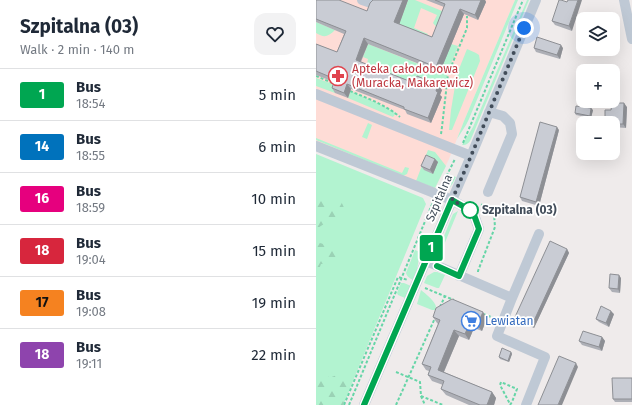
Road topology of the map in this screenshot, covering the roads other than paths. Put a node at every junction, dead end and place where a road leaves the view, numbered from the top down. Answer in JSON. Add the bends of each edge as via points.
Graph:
{"nodes":[{"id":1,"x":536,"y":0,"type":"edge"},
{"id":2,"x":624,"y":0,"type":"edge"},
{"id":3,"x":632,"y":39,"type":"edge"},
{"id":4,"x":316,"y":94,"type":"edge"},
{"id":5,"x":489,"y":112,"type":"junction"},
{"id":6,"x":443,"y":136,"type":"road end"},
{"id":7,"x":316,"y":146,"type":"edge"},
{"id":8,"x":449,"y":148,"type":"junction"},
{"id":9,"x":471,"y":156,"type":"junction"},
{"id":10,"x":488,"y":192,"type":"dead end"},
{"id":11,"x":452,"y":200,"type":"junction"},
{"id":12,"x":539,"y":234,"type":"dead end"},
{"id":13,"x":426,"y":262,"type":"junction"},
{"id":14,"x":459,"y":276,"type":"junction"},
{"id":15,"x":512,"y":298,"type":"junction"},
{"id":16,"x":364,"y":405,"type":"edge"},
{"id":17,"x":526,"y":405,"type":"edge"}],
"edges":[{"from":1,"to":5,"type":"street","name":"Szpitalna"},
{"from":2,"to":3,"type":"street"},
{"from":4,"to":8,"type":"street"},
{"from":5,"to":9,"type":"street","name":"Szpitalna"},
{"from":5,"to":10,"type":"street","via":[[503,116],[510,123],[512,134]]},
{"from":6,"to":8,"type":"street"},
{"from":7,"to":11,"type":"street"},
{"from":8,"to":9,"type":"street"},
{"from":9,"to":11,"type":"street","name":"Szpitalna"},
{"from":11,"to":13,"type":"street","name":"Szpitalna"},
{"from":11,"to":14,"type":"street","via":[[473,212],[479,229]]},
{"from":12,"to":15,"type":"street"},
{"from":13,"to":14,"type":"street"},
{"from":13,"to":16,"type":"street","name":"Szpitalna"},
{"from":14,"to":15,"type":"street"},
{"from":15,"to":17,"type":"street","via":[[497,336],[545,357]]}]}
